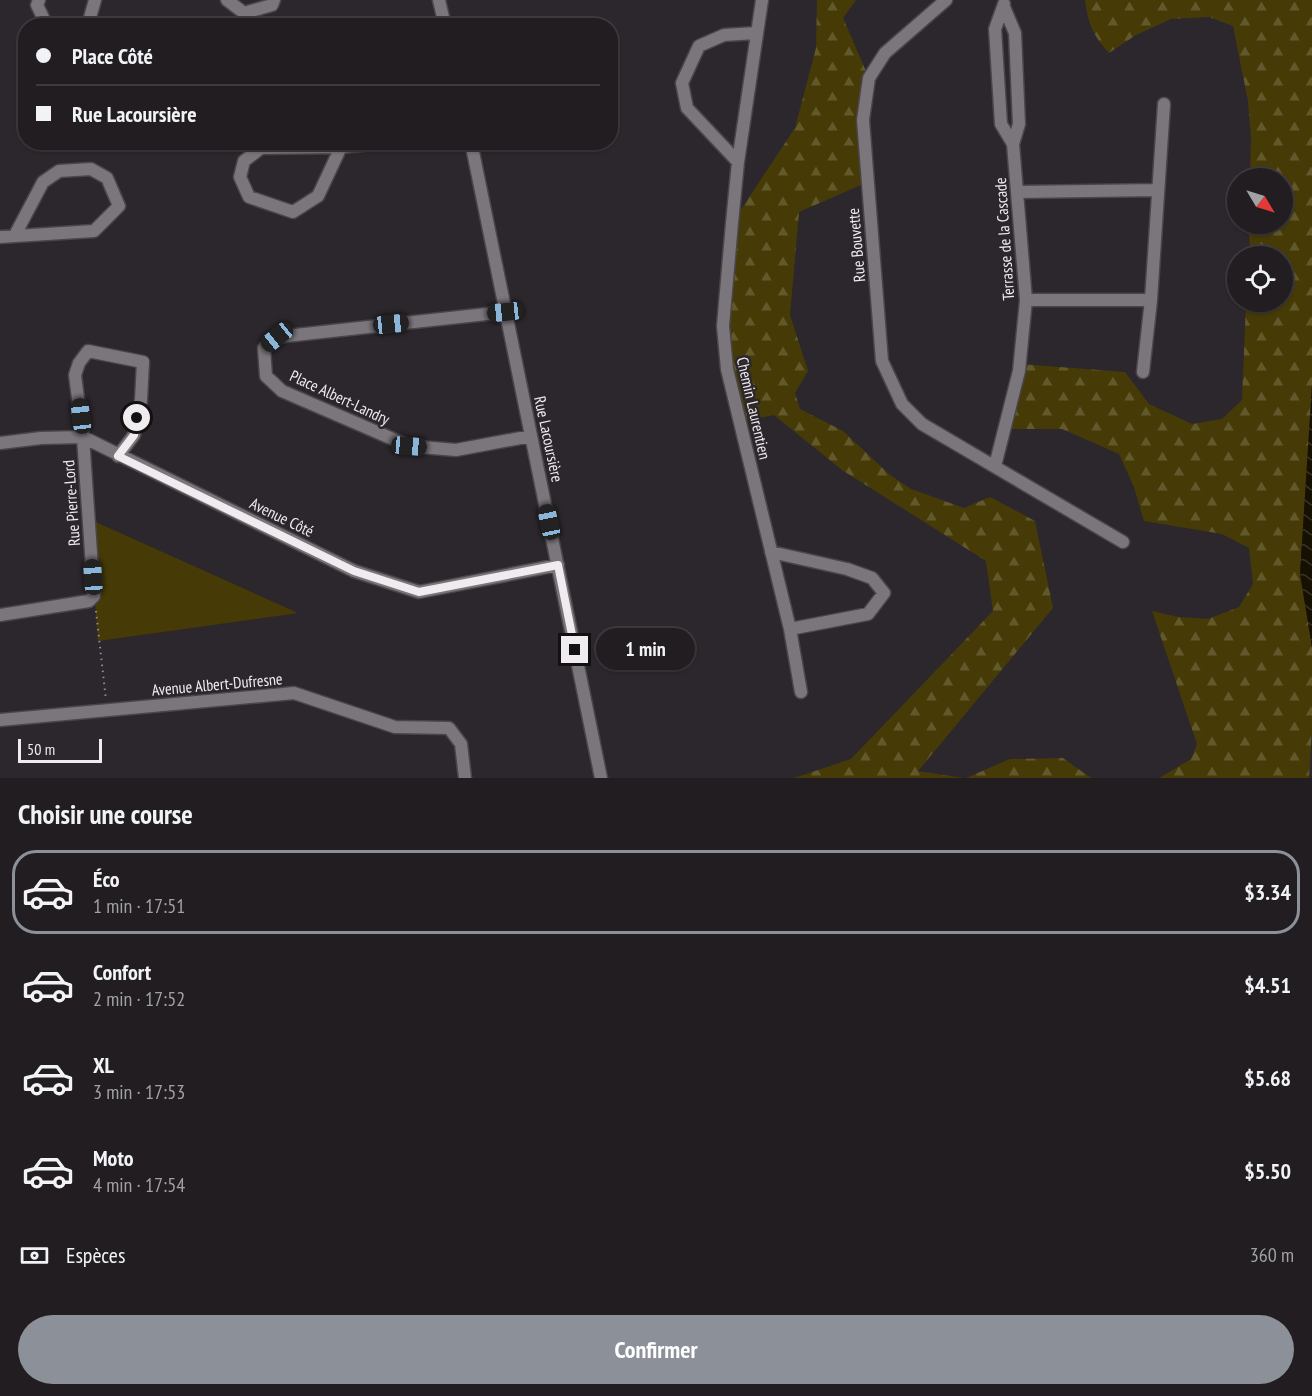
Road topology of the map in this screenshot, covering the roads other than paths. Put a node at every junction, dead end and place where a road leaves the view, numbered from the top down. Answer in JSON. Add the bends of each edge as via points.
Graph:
{"nodes":[{"id":1,"x":39,"y":0,"type":"edge"},
{"id":2,"x":95,"y":0,"type":"edge"},
{"id":3,"x":227,"y":0,"type":"edge"},
{"id":4,"x":274,"y":0,"type":"edge"},
{"id":5,"x":439,"y":0,"type":"edge"},
{"id":6,"x":762,"y":0,"type":"edge"},
{"id":7,"x":946,"y":0,"type":"edge"},
{"id":8,"x":991,"y":0,"type":"edge"},
{"id":9,"x":1004,"y":4,"type":"edge"},
{"id":10,"x":43,"y":18,"type":"edge"},
{"id":11,"x":90,"y":18,"type":"edge"},
{"id":12,"x":443,"y":18,"type":"edge"},
{"id":13,"x":756,"y":33,"type":"junction"},
{"id":14,"x":1164,"y":104,"type":"dead end"},
{"id":15,"x":1013,"y":144,"type":"junction"},
{"id":16,"x":258,"y":150,"type":"edge"},
{"id":17,"x":339,"y":150,"type":"edge"},
{"id":18,"x":473,"y":150,"type":"edge"},
{"id":19,"x":738,"y":162,"type":"junction"},
{"id":20,"x":1158,"y":190,"type":"junction"},
{"id":21,"x":1018,"y":192,"type":"junction"},
{"id":22,"x":15,"y":235,"type":"junction"},
{"id":23,"x":0,"y":237,"type":"edge"},
{"id":24,"x":1026,"y":300,"type":"junction"},
{"id":25,"x":1151,"y":300,"type":"junction"},
{"id":26,"x":505,"y":312,"type":"junction"},
{"id":27,"x":1143,"y":372,"type":"dead end"},
{"id":28,"x":531,"y":436,"type":"junction"},
{"id":29,"x":83,"y":437,"type":"junction"},
{"id":30,"x":0,"y":443,"type":"edge"},
{"id":31,"x":118,"y":456,"type":"junction"},
{"id":32,"x":995,"y":466,"type":"junction"},
{"id":33,"x":1123,"y":542,"type":"dead end"},
{"id":34,"x":771,"y":552,"type":"junction"},
{"id":35,"x":558,"y":565,"type":"junction"},
{"id":36,"x":0,"y":615,"type":"edge"},
{"id":37,"x":790,"y":629,"type":"junction"},
{"id":38,"x":801,"y":692,"type":"dead end"},
{"id":39,"x":0,"y":720,"type":"edge"},
{"id":40,"x":465,"y":778,"type":"edge"},
{"id":41,"x":601,"y":778,"type":"edge"}],
"edges":[{"from":1,"to":10,"type":"street","via":[[37,5]]},
{"from":2,"to":11,"type":"street"},
{"from":3,"to":4,"type":"street","via":[[244,13],[272,5]]},
{"from":5,"to":12,"type":"street"},
{"from":6,"to":13,"type":"street","name":"Chemin Laurentien"},
{"from":7,"to":32,"type":"street","name":"Rue Bouvette","via":[[885,53],[870,78],[863,120],[882,361],[902,404],[922,424]]},
{"from":8,"to":9,"type":"street"},
{"from":9,"to":15,"type":"street","name":"Terrasse de la Cascade","via":[[1015,33],[1019,124]]},
{"from":9,"to":15,"type":"street","name":"Terrasse de la Cascade","via":[[995,29],[1001,124]]},
{"from":13,"to":19,"type":"street","name":"Chemin Laurentien"},
{"from":13,"to":19,"type":"street","via":[[724,34],[699,46],[682,82],[687,108]]},
{"from":14,"to":20,"type":"street"},
{"from":15,"to":21,"type":"street","name":"Terrasse de la Cascade"},
{"from":16,"to":17,"type":"street","via":[[244,161],[240,177],[249,197],[293,212],[318,196]]},
{"from":18,"to":26,"type":"street","name":"Rue Lacoursière"},
{"from":19,"to":34,"type":"street","name":"Chemin Laurentien","via":[[723,326],[727,369]]},
{"from":20,"to":21,"type":"street"},
{"from":20,"to":25,"type":"street"},
{"from":21,"to":24,"type":"street","name":"Terrasse de la Cascade"},
{"from":22,"to":22,"type":"street","via":[[94,231],[119,206],[107,178],[91,169],[59,171],[43,182]]},
{"from":22,"to":23,"type":"street"},
{"from":24,"to":25,"type":"street"},
{"from":24,"to":32,"type":"street","name":"Terrasse de la Cascade","via":[[1019,371]]},
{"from":25,"to":27,"type":"street"},
{"from":26,"to":28,"type":"street","name":"Rue Lacoursière"},
{"from":26,"to":28,"type":"street","name":"Place Albert-Landry","via":[[277,337],[264,348],[267,376],[282,391],[409,446],[456,450]]},
{"from":28,"to":35,"type":"street","name":"Rue Lacoursière"},
{"from":29,"to":30,"type":"street","name":"Avenue Côté"},
{"from":29,"to":31,"type":"street","name":"Avenue Côté"},
{"from":29,"to":31,"type":"street","name":"Rue Pierre-Lord","via":[[75,375],[88,351],[143,362],[134,435]]},
{"from":29,"to":36,"type":"street","name":"Rue Pierre-Lord","via":[[91,598]]},
{"from":31,"to":35,"type":"street","name":"Avenue Côté","via":[[354,571],[419,592]]},
{"from":32,"to":33,"type":"street"},
{"from":34,"to":37,"type":"street","name":"Chemin Laurentien"},
{"from":34,"to":37,"type":"street","via":[[847,568],[872,578],[884,592],[868,614]]},
{"from":35,"to":41,"type":"street","name":"Rue Lacoursière"},
{"from":37,"to":38,"type":"street","name":"Chemin Laurentien"},
{"from":39,"to":40,"type":"street","name":"Avenue Albert-Dufresne","via":[[294,693],[395,727],[449,728],[461,744]]}]}
